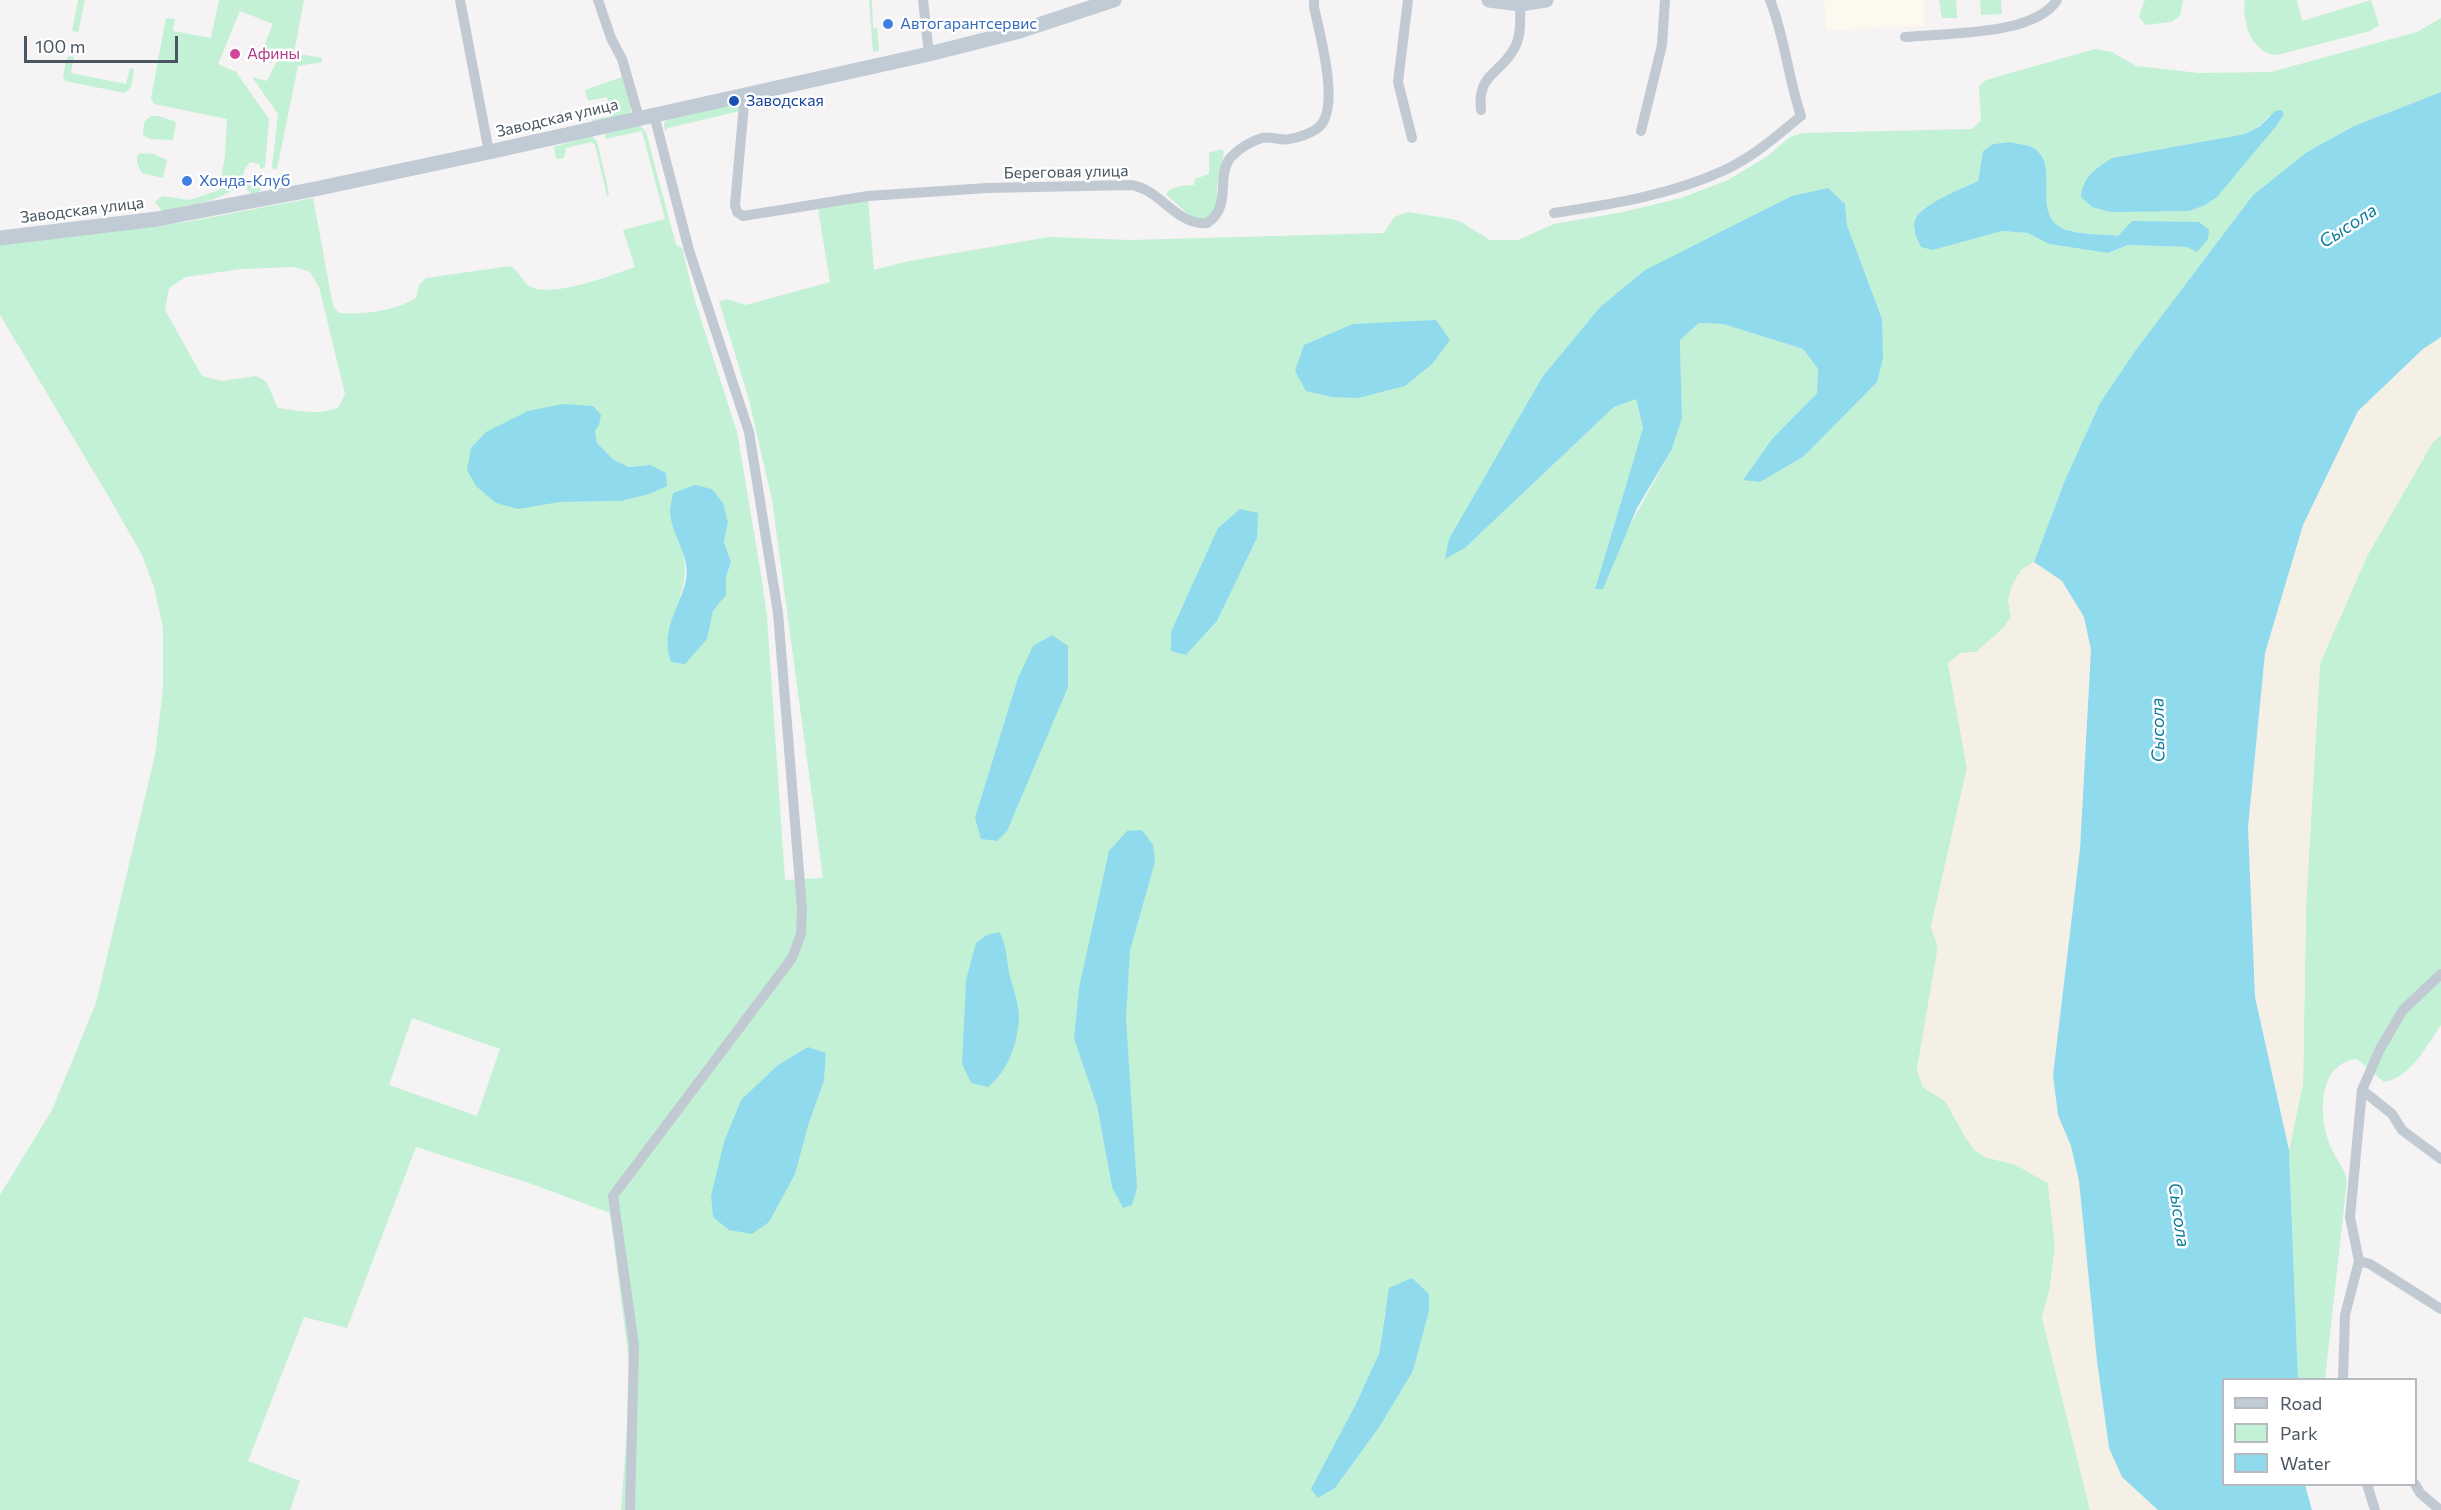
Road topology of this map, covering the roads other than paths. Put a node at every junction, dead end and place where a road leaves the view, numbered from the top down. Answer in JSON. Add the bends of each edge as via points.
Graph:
{"nodes":[{"id":1,"x":460,"y":0,"type":"edge"},
{"id":2,"x":598,"y":0,"type":"edge"},
{"id":3,"x":923,"y":0,"type":"edge"},
{"id":4,"x":1114,"y":0,"type":"edge"},
{"id":5,"x":1314,"y":0,"type":"edge"},
{"id":6,"x":1408,"y":0,"type":"edge"},
{"id":7,"x":1489,"y":0,"type":"edge"},
{"id":8,"x":1546,"y":0,"type":"edge"},
{"id":9,"x":1665,"y":0,"type":"edge"},
{"id":10,"x":1770,"y":0,"type":"edge"},
{"id":11,"x":2057,"y":0,"type":"edge"},
{"id":12,"x":1520,"y":2,"type":"edge"},
{"id":13,"x":1905,"y":37,"type":"dead end"},
{"id":14,"x":929,"y":54,"type":"junction"},
{"id":15,"x":745,"y":93,"type":"junction"},
{"id":16,"x":1481,"y":110,"type":"dead end"},
{"id":17,"x":647,"y":117,"type":"junction"},
{"id":18,"x":1641,"y":131,"type":"dead end"},
{"id":19,"x":1412,"y":138,"type":"dead end"},
{"id":20,"x":489,"y":152,"type":"junction"},
{"id":21,"x":1554,"y":213,"type":"dead end"},
{"id":22,"x":0,"y":238,"type":"edge"},
{"id":23,"x":2441,"y":974,"type":"edge"},
{"id":24,"x":2362,"y":1090,"type":"junction"},
{"id":25,"x":2441,"y":1159,"type":"edge"},
{"id":26,"x":2359,"y":1261,"type":"junction"},
{"id":27,"x":2441,"y":1309,"type":"edge"},
{"id":28,"x":2343,"y":1378,"type":"edge"},
{"id":29,"x":2367,"y":1486,"type":"edge"},
{"id":30,"x":2416,"y":1486,"type":"edge"},
{"id":31,"x":630,"y":1510,"type":"edge"},
{"id":32,"x":2375,"y":1510,"type":"edge"},
{"id":33,"x":2440,"y":1510,"type":"edge"}],
"edges":[{"from":1,"to":20,"type":"street"},
{"from":2,"to":17,"type":"street"},
{"from":3,"to":14,"type":"street"},
{"from":4,"to":14,"type":"street","name":"Заводская улица","via":[[1020,31]]},
{"from":5,"to":15,"type":"street","name":"Береговая улица","via":[[1329,88],[1321,124],[1309,133],[1289,139],[1263,138],[1235,153],[1228,162],[1219,211],[1204,224],[1191,222],[1146,188],[1131,185],[987,188],[868,196],[743,216],[735,205]]},
{"from":6,"to":19,"type":"street","via":[[1398,82]]},
{"from":7,"to":12,"type":"street"},
{"from":8,"to":12,"type":"street"},
{"from":9,"to":18,"type":"street","via":[[1662,45]]},
{"from":10,"to":21,"type":"street","via":[[1801,116],[1728,169],[1682,187]]},
{"from":11,"to":13,"type":"street","via":[[2046,14],[2015,27]]},
{"from":12,"to":16,"type":"street","via":[[1515,48],[1482,87]]},
{"from":14,"to":15,"type":"street","name":"Заводская улица"},
{"from":15,"to":17,"type":"street","name":"Заводская улица"},
{"from":17,"to":20,"type":"street","name":"Заводская улица"},
{"from":17,"to":31,"type":"street","via":[[749,432],[778,613],[802,909],[801,934],[792,958],[613,1196],[634,1345]]},
{"from":20,"to":22,"type":"street","name":"Заводская улица","via":[[157,219]]},
{"from":23,"to":24,"type":"street","via":[[2403,1010]]},
{"from":24,"to":25,"type":"street","via":[[2392,1113],[2402,1130]]},
{"from":24,"to":26,"type":"street","via":[[2350,1216]]},
{"from":26,"to":27,"type":"street"},
{"from":26,"to":28,"type":"street","via":[[2345,1315]]},
{"from":29,"to":32,"type":"street"},
{"from":30,"to":33,"type":"street"}]}
